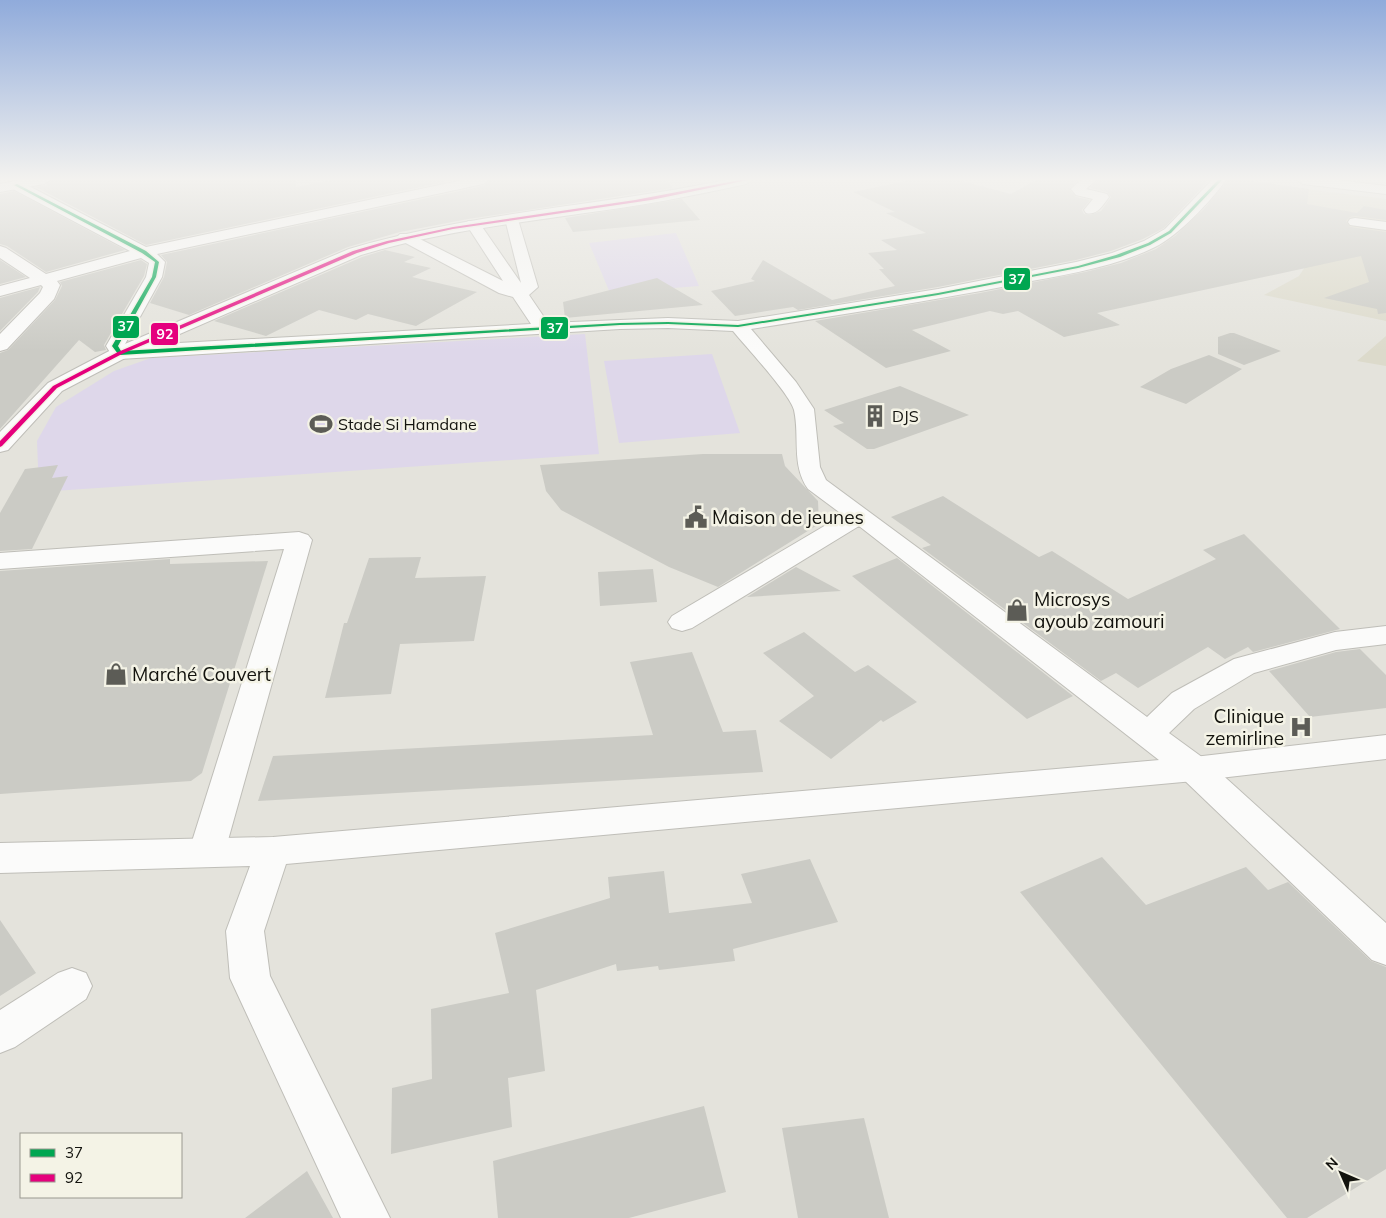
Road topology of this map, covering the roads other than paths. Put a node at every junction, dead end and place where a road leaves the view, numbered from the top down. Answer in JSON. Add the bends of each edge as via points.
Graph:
{"nodes":[{"id":1,"x":115,"y":237,"type":"edge"},
{"id":2,"x":215,"y":237,"type":"edge"},
{"id":3,"x":405,"y":237,"type":"joint"},
{"id":4,"x":482,"y":237,"type":"edge"},
{"id":5,"x":517,"y":237,"type":"edge"},
{"id":6,"x":1162,"y":237,"type":"edge"},
{"id":7,"x":0,"y":250,"type":"edge"},
{"id":8,"x":144,"y":252,"type":"junction"},
{"id":9,"x":24,"y":265,"type":"junction"},
{"id":10,"x":0,"y":271,"type":"edge"},
{"id":11,"x":44,"y":279,"type":"junction"},
{"id":12,"x":0,"y":291,"type":"edge"},
{"id":13,"x":519,"y":293,"type":"junction"},
{"id":14,"x":738,"y":326,"type":"junction"},
{"id":15,"x":543,"y":329,"type":"junction"},
{"id":16,"x":0,"y":344,"type":"edge"},
{"id":17,"x":120,"y":353,"type":"junction"},
{"id":18,"x":0,"y":445,"type":"edge"},
{"id":19,"x":860,"y":515,"type":"junction"},
{"id":20,"x":0,"y":561,"type":"edge"},
{"id":21,"x":682,"y":622,"type":"dead end"},
{"id":22,"x":1386,"y":635,"type":"edge"},
{"id":23,"x":1148,"y":734,"type":"junction"},
{"id":24,"x":1386,"y":747,"type":"edge"},
{"id":25,"x":1194,"y":769,"type":"junction"},
{"id":26,"x":274,"y":850,"type":"junction"},
{"id":27,"x":207,"y":851,"type":"junction"},
{"id":28,"x":0,"y":858,"type":"edge"},
{"id":29,"x":1386,"y":948,"type":"edge"},
{"id":30,"x":72,"y":986,"type":"dead end"},
{"id":31,"x":0,"y":1033,"type":"edge"},
{"id":32,"x":366,"y":1218,"type":"edge"}],
"edges":[{"from":1,"to":8,"type":"street"},
{"from":2,"to":8,"type":"street"},
{"from":3,"to":13,"type":"street","via":[[505,289]]},
{"from":3,"to":17,"type":"street","via":[[355,252]]},
{"from":4,"to":13,"type":"street"},
{"from":5,"to":13,"type":"street","via":[[530,287]]},
{"from":6,"to":14,"type":"street","via":[[1118,256],[1078,267],[938,294]]},
{"from":7,"to":9,"type":"street"},
{"from":8,"to":11,"type":"street"},
{"from":8,"to":17,"type":"street","via":[[157,262],[154,277],[115,346]]},
{"from":9,"to":10,"type":"street"},
{"from":9,"to":11,"type":"street"},
{"from":11,"to":12,"type":"street"},
{"from":11,"to":16,"type":"street","via":[[52,285],[48,295]]},
{"from":13,"to":15,"type":"street"},
{"from":14,"to":15,"type":"street","via":[[668,323]]},
{"from":14,"to":19,"type":"street","via":[[789,386],[804,409],[809,468],[816,484]]},
{"from":15,"to":17,"type":"street"},
{"from":17,"to":18,"type":"street","via":[[56,387]]},
{"from":19,"to":21,"type":"street"},
{"from":19,"to":23,"type":"street"},
{"from":20,"to":27,"type":"street","via":[[300,540]]},
{"from":22,"to":23,"type":"street","via":[[1335,641],[1244,666],[1183,701]]},
{"from":23,"to":25,"type":"street"},
{"from":24,"to":25,"type":"street"},
{"from":25,"to":26,"type":"street"},
{"from":25,"to":29,"type":"street"},
{"from":26,"to":27,"type":"street"},
{"from":26,"to":32,"type":"street","via":[[245,931],[250,978]]},
{"from":27,"to":28,"type":"street"},
{"from":30,"to":31,"type":"street"}]}
